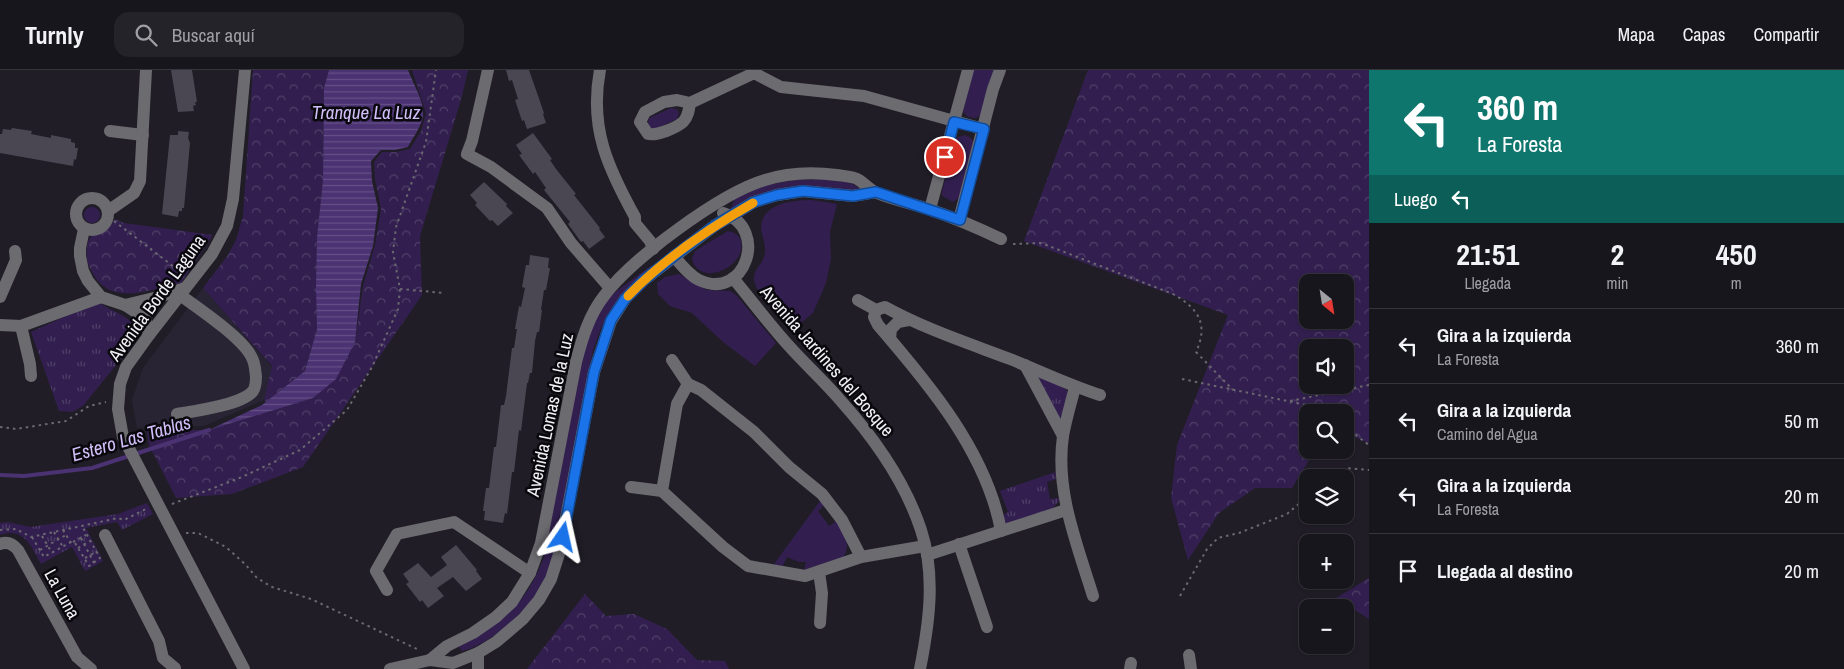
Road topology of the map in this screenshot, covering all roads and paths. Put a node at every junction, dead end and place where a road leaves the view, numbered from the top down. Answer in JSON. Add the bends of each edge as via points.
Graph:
{"nodes":[{"id":1,"x":146,"y":70,"type":"edge"},
{"id":2,"x":245,"y":70,"type":"edge"},
{"id":3,"x":436,"y":70,"type":"edge"},
{"id":4,"x":488,"y":70,"type":"edge"},
{"id":5,"x":600,"y":70,"type":"edge"},
{"id":6,"x":968,"y":70,"type":"edge"},
{"id":7,"x":1000,"y":70,"type":"edge"},
{"id":8,"x":754,"y":71,"type":"edge"},
{"id":9,"x":690,"y":103,"type":"dead end"},
{"id":10,"x":954,"y":122,"type":"junction"},
{"id":11,"x":984,"y":129,"type":"junction"},
{"id":12,"x":110,"y":131,"type":"dead end"},
{"id":13,"x":142,"y":135,"type":"junction"},
{"id":14,"x":876,"y":192,"type":"junction"},
{"id":15,"x":707,"y":209,"type":"junction"},
{"id":16,"x":930,"y":209,"type":"junction"},
{"id":17,"x":108,"y":213,"type":"junction"},
{"id":18,"x":730,"y":216,"type":"junction"},
{"id":19,"x":960,"y":220,"type":"junction"},
{"id":20,"x":84,"y":229,"type":"junction"},
{"id":21,"x":1001,"y":239,"type":"joint"},
{"id":22,"x":657,"y":245,"type":"junction"},
{"id":23,"x":15,"y":251,"type":"dead end"},
{"id":24,"x":674,"y":256,"type":"junction"},
{"id":25,"x":733,"y":278,"type":"junction"},
{"id":26,"x":610,"y":288,"type":"junction"},
{"id":27,"x":400,"y":289,"type":"junction"},
{"id":28,"x":183,"y":292,"type":"junction"},
{"id":29,"x":444,"y":293,"type":"dead end"},
{"id":30,"x":162,"y":296,"type":"junction"},
{"id":31,"x":0,"y":297,"type":"edge"},
{"id":32,"x":101,"y":297,"type":"junction"},
{"id":33,"x":858,"y":300,"type":"dead end"},
{"id":34,"x":125,"y":305,"type":"junction"},
{"id":35,"x":876,"y":310,"type":"junction"},
{"id":36,"x":144,"y":318,"type":"junction"},
{"id":37,"x":162,"y":318,"type":"junction"},
{"id":38,"x":909,"y":320,"type":"junction"},
{"id":39,"x":0,"y":325,"type":"edge"},
{"id":40,"x":21,"y":326,"type":"junction"},
{"id":41,"x":149,"y":335,"type":"junction"},
{"id":42,"x":890,"y":339,"type":"junction"},
{"id":43,"x":672,"y":360,"type":"dead end"},
{"id":44,"x":1025,"y":365,"type":"junction"},
{"id":45,"x":31,"y":376,"type":"dead end"},
{"id":46,"x":1182,"y":379,"type":"dead end"},
{"id":47,"x":688,"y":384,"type":"junction"},
{"id":48,"x":1369,"y":385,"type":"edge"},
{"id":49,"x":1075,"y":387,"type":"junction"},
{"id":50,"x":1233,"y":390,"type":"junction"},
{"id":51,"x":1100,"y":395,"type":"dead end"},
{"id":52,"x":118,"y":400,"type":"junction"},
{"id":53,"x":1288,"y":401,"type":"junction"},
{"id":54,"x":1302,"y":404,"type":"edge"},
{"id":55,"x":177,"y":414,"type":"dead end"},
{"id":56,"x":0,"y":427,"type":"edge"},
{"id":57,"x":1354,"y":434,"type":"edge"},
{"id":58,"x":1063,"y":436,"type":"junction"},
{"id":59,"x":1369,"y":445,"type":"edge"},
{"id":60,"x":1345,"y":469,"type":"edge"},
{"id":61,"x":1369,"y":470,"type":"edge"},
{"id":62,"x":632,"y":487,"type":"dead end"},
{"id":63,"x":662,"y":491,"type":"junction"},
{"id":64,"x":1299,"y":504,"type":"edge"},
{"id":65,"x":159,"y":506,"type":"junction"},
{"id":66,"x":1066,"y":510,"type":"junction"},
{"id":67,"x":82,"y":526,"type":"junction"},
{"id":68,"x":0,"y":530,"type":"edge"},
{"id":69,"x":63,"y":530,"type":"junction"},
{"id":70,"x":1001,"y":531,"type":"junction"},
{"id":71,"x":54,"y":532,"type":"junction"},
{"id":72,"x":173,"y":532,"type":"junction"},
{"id":73,"x":41,"y":535,"type":"junction"},
{"id":74,"x":86,"y":535,"type":"junction"},
{"id":75,"x":104,"y":535,"type":"dead end"},
{"id":76,"x":66,"y":536,"type":"junction"},
{"id":77,"x":32,"y":537,"type":"junction"},
{"id":78,"x":80,"y":538,"type":"junction"},
{"id":79,"x":59,"y":540,"type":"junction"},
{"id":80,"x":90,"y":541,"type":"junction"},
{"id":81,"x":72,"y":543,"type":"junction"},
{"id":82,"x":0,"y":544,"type":"edge"},
{"id":83,"x":84,"y":544,"type":"junction"},
{"id":84,"x":959,"y":544,"type":"junction"},
{"id":85,"x":48,"y":546,"type":"junction"},
{"id":86,"x":63,"y":547,"type":"junction"},
{"id":87,"x":78,"y":548,"type":"junction"},
{"id":88,"x":40,"y":550,"type":"junction"},
{"id":89,"x":926,"y":550,"type":"junction"},
{"id":90,"x":96,"y":552,"type":"junction"},
{"id":91,"x":52,"y":553,"type":"junction"},
{"id":92,"x":90,"y":555,"type":"junction"},
{"id":93,"x":861,"y":557,"type":"junction"},
{"id":94,"x":84,"y":559,"type":"junction"},
{"id":95,"x":94,"y":563,"type":"junction"},
{"id":96,"x":819,"y":572,"type":"junction"},
{"id":97,"x":530,"y":573,"type":"junction"},
{"id":98,"x":387,"y":590,"type":"dead end"},
{"id":99,"x":1093,"y":596,"type":"dead end"},
{"id":100,"x":1180,"y":596,"type":"dead end"},
{"id":101,"x":820,"y":623,"type":"dead end"},
{"id":102,"x":987,"y":627,"type":"dead end"},
{"id":103,"x":478,"y":652,"type":"junction"},
{"id":104,"x":1190,"y":655,"type":"dead end"},
{"id":105,"x":163,"y":658,"type":"junction"},
{"id":106,"x":430,"y":660,"type":"junction"},
{"id":107,"x":457,"y":666,"type":"edge"},
{"id":108,"x":175,"y":668,"type":"edge"},
{"id":109,"x":91,"y":669,"type":"edge"},
{"id":110,"x":156,"y":669,"type":"edge"},
{"id":111,"x":244,"y":669,"type":"edge"},
{"id":112,"x":390,"y":669,"type":"edge"},
{"id":113,"x":478,"y":669,"type":"edge"},
{"id":114,"x":920,"y":669,"type":"edge"},
{"id":115,"x":1190,"y":669,"type":"edge"}],
"edges":[{"from":1,"to":13,"type":"street"},
{"from":2,"to":28,"type":"street","name":"Avenida Borde Laguna","via":[[230,217],[218,245]]},
{"from":3,"to":27,"type":"path","via":[[426,142],[396,228],[393,252]]},
{"from":4,"to":26,"type":"street","via":[[467,154],[491,167],[546,208]]},
{"from":5,"to":22,"type":"street","via":[[596,92],[601,145],[614,180],[635,217],[641,219],[656,238]]},
{"from":6,"to":10,"type":"street"},
{"from":7,"to":11,"type":"street"},
{"from":8,"to":9,"type":"street"},
{"from":8,"to":10,"type":"street","via":[[781,87],[864,96]]},
{"from":10,"to":11,"type":"street"},
{"from":10,"to":16,"type":"street"},
{"from":11,"to":19,"type":"street"},
{"from":12,"to":13,"type":"street"},
{"from":13,"to":17,"type":"street","via":[[140,181],[134,193]]},
{"from":14,"to":15,"type":"street","name":"Avenida Lomas de la Luz","via":[[856,178],[794,175],[745,187]]},
{"from":14,"to":16,"type":"street","name":"Avenida Lomas de la Luz"},
{"from":14,"to":18,"type":"street","name":"Avenida Lomas de la Luz","via":[[853,196],[803,191],[777,195],[754,202]]},
{"from":15,"to":18,"type":"street"},
{"from":15,"to":22,"type":"street","name":"Avenida Lomas de la Luz"},
{"from":16,"to":19,"type":"street","name":"Avenida Lomas de la Luz"},
{"from":17,"to":20,"type":"street","via":[[99,229]]},
{"from":17,"to":20,"type":"street","via":[[97,199],[82,202],[76,216]]},
{"from":17,"to":28,"type":"path"},
{"from":18,"to":24,"type":"street","name":"Avenida Lomas de la Luz"},
{"from":18,"to":25,"type":"street","via":[[746,236],[749,246],[743,268]]},
{"from":19,"to":21,"type":"street","name":"Avenida Lomas de la Luz"},
{"from":20,"to":32,"type":"street","via":[[80,248],[82,266],[88,281]]},
{"from":21,"to":50,"type":"path","via":[[1012,244],[1041,243],[1185,301],[1200,319],[1202,331],[1196,352]]},
{"from":22,"to":26,"type":"street","name":"Avenida Lomas de la Luz"},
{"from":23,"to":31,"type":"street","via":[[16,260]]},
{"from":24,"to":25,"type":"street","via":[[698,280],[710,284]]},
{"from":24,"to":103,"type":"street","name":"Avenida Lomas de la Luz","via":[[625,299],[611,320],[594,372],[559,554],[551,579],[523,620]]},
{"from":25,"to":89,"type":"street","name":"Avenida Jardines del Bosque","via":[[885,456],[907,495]]},
{"from":26,"to":97,"type":"street","name":"Avenida Lomas de la Luz","via":[[592,315],[583,337],[541,543]]},
{"from":27,"to":29,"type":"path"},
{"from":27,"to":65,"type":"path","via":[[398,309],[389,332],[347,410],[300,450],[242,476]]},
{"from":28,"to":30,"type":"street"},
{"from":28,"to":30,"type":"street"},
{"from":28,"to":37,"type":"street","name":"Avenida Borde Laguna"},
{"from":28,"to":55,"type":"street","via":[[252,356],[256,382],[252,392],[230,404]]},
{"from":30,"to":34,"type":"street"},
{"from":32,"to":34,"type":"street"},
{"from":32,"to":40,"type":"street"},
{"from":33,"to":35,"type":"street"},
{"from":34,"to":36,"type":"street"},
{"from":35,"to":38,"type":"street","via":[[885,308]]},
{"from":35,"to":42,"type":"street","via":[[874,317]]},
{"from":36,"to":37,"type":"street"},
{"from":36,"to":41,"type":"street"},
{"from":37,"to":41,"type":"street","name":"Avenida Borde Laguna"},
{"from":38,"to":42,"type":"street","via":[[898,322],[891,329]]},
{"from":38,"to":44,"type":"street"},
{"from":39,"to":40,"type":"street"},
{"from":40,"to":45,"type":"street"},
{"from":41,"to":52,"type":"street","name":"Avenida Borde Laguna","via":[[122,375]]},
{"from":42,"to":70,"type":"street","via":[[958,427],[979,465],[997,510]]},
{"from":43,"to":47,"type":"street"},
{"from":44,"to":49,"type":"street"},
{"from":44,"to":58,"type":"street"},
{"from":46,"to":50,"type":"path"},
{"from":47,"to":63,"type":"street","via":[[677,404]]},
{"from":47,"to":93,"type":"street","via":[[701,390],[754,432],[822,494],[842,520]]},
{"from":48,"to":53,"type":"path"},
{"from":49,"to":51,"type":"street"},
{"from":49,"to":58,"type":"street"},
{"from":50,"to":53,"type":"path"},
{"from":52,"to":56,"type":"path","via":[[88,406],[66,421],[16,429]]},
{"from":52,"to":65,"type":"street","name":"Avenida Borde Laguna","via":[[118,418],[124,437]]},
{"from":53,"to":54,"type":"path"},
{"from":57,"to":59,"type":"path"},
{"from":58,"to":66,"type":"street"},
{"from":60,"to":61,"type":"path"},
{"from":62,"to":63,"type":"street"},
{"from":63,"to":96,"type":"street","via":[[748,566],[805,576]]},
{"from":64,"to":100,"type":"path","via":[[1287,514],[1218,538],[1206,550]]},
{"from":65,"to":67,"type":"path","via":[[124,520],[118,518]]},
{"from":65,"to":72,"type":"street","name":"Avenida Borde Laguna"},
{"from":66,"to":70,"type":"street"},
{"from":66,"to":99,"type":"street"},
{"from":67,"to":69,"type":"path"},
{"from":67,"to":74,"type":"path"},
{"from":68,"to":77,"type":"path","via":[[16,529]]},
{"from":69,"to":71,"type":"path"},
{"from":69,"to":76,"type":"path"},
{"from":70,"to":84,"type":"street"},
{"from":71,"to":73,"type":"path"},
{"from":71,"to":79,"type":"path"},
{"from":72,"to":106,"type":"path","via":[[198,533],[211,538],[226,546],[257,578],[311,599],[418,650]]},
{"from":72,"to":111,"type":"street","name":"Avenida Borde Laguna"},
{"from":73,"to":77,"type":"path"},
{"from":73,"to":85,"type":"path"},
{"from":74,"to":78,"type":"path"},
{"from":74,"to":80,"type":"path"},
{"from":75,"to":105,"type":"street","via":[[159,641]]},
{"from":76,"to":79,"type":"path"},
{"from":76,"to":81,"type":"path"},
{"from":77,"to":88,"type":"path"},
{"from":78,"to":81,"type":"path"},
{"from":78,"to":83,"type":"path"},
{"from":79,"to":85,"type":"path"},
{"from":79,"to":86,"type":"path"},
{"from":80,"to":83,"type":"path"},
{"from":80,"to":90,"type":"path"},
{"from":81,"to":86,"type":"path"},
{"from":81,"to":87,"type":"path"},
{"from":82,"to":109,"type":"street","name":"La Luna","via":[[5,542],[18,550],[80,662]]},
{"from":83,"to":87,"type":"path"},
{"from":83,"to":92,"type":"path"},
{"from":84,"to":89,"type":"street"},
{"from":84,"to":102,"type":"street"},
{"from":85,"to":88,"type":"path"},
{"from":85,"to":91,"type":"path"},
{"from":86,"to":91,"type":"path"},
{"from":87,"to":94,"type":"path"},
{"from":88,"to":91,"type":"path","via":[[44,557]]},
{"from":89,"to":93,"type":"street"},
{"from":89,"to":114,"type":"street","name":"Avenida Jardines del Bosque","via":[[930,597],[928,633]]},
{"from":90,"to":92,"type":"path"},
{"from":90,"to":95,"type":"path","via":[[100,560]]},
{"from":92,"to":94,"type":"path"},
{"from":92,"to":95,"type":"path"},
{"from":93,"to":96,"type":"street"},
{"from":94,"to":95,"type":"path","via":[[88,566]]},
{"from":96,"to":101,"type":"street","via":[[822,593]]},
{"from":97,"to":98,"type":"street","via":[[454,522],[397,534],[376,571]]},
{"from":97,"to":106,"type":"street","name":"Avenida Lomas de la Luz","via":[[521,591],[496,617]]},
{"from":103,"to":107,"type":"street","name":"Avenida Lomas de la Luz"},
{"from":103,"to":113,"type":"street"},
{"from":104,"to":115,"type":"street"},
{"from":105,"to":108,"type":"street"},
{"from":105,"to":110,"type":"street"},
{"from":106,"to":107,"type":"street","name":"Avenida Lomas de la Luz"},
{"from":106,"to":112,"type":"street","name":"Avenida Lomas de la Luz"}]}
